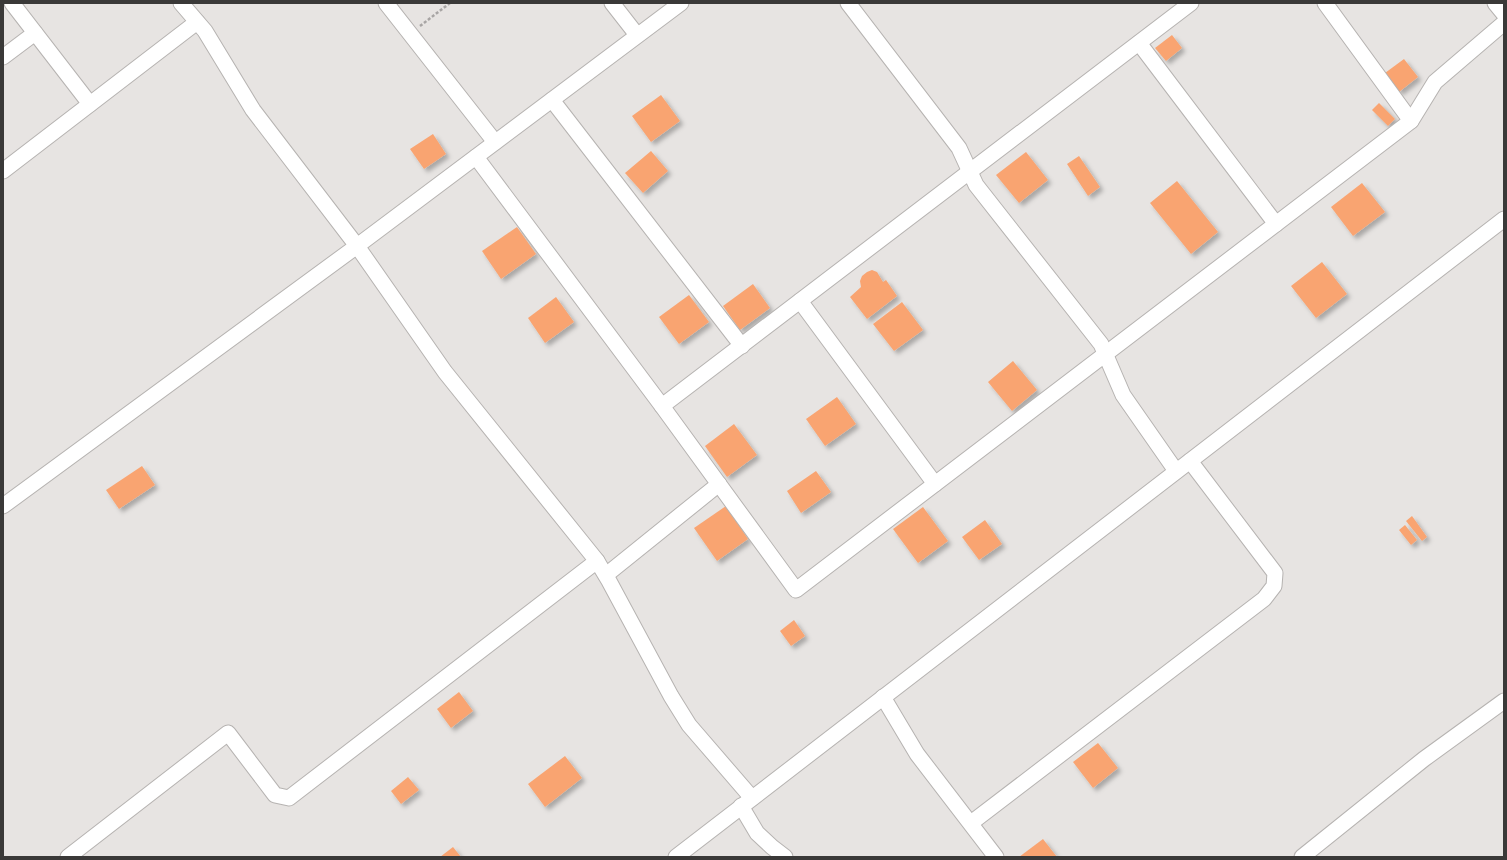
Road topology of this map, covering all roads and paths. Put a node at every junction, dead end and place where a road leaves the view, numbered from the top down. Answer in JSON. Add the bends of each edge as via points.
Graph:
{"nodes":[{"id":1,"x":12,"y":3,"type":"edge"},
{"id":2,"x":386,"y":3,"type":"edge"},
{"id":3,"x":450,"y":3,"type":"edge"},
{"id":4,"x":612,"y":3,"type":"edge"},
{"id":5,"x":681,"y":3,"type":"edge"},
{"id":6,"x":848,"y":3,"type":"edge"},
{"id":7,"x":1190,"y":3,"type":"edge"},
{"id":8,"x":1325,"y":3,"type":"edge"},
{"id":9,"x":1495,"y":3,"type":"edge"},
{"id":10,"x":183,"y":4,"type":"edge"},
{"id":11,"x":1504,"y":14,"type":"edge"},
{"id":12,"x":197,"y":22,"type":"junction"},
{"id":13,"x":1504,"y":23,"type":"edge"},
{"id":14,"x":35,"y":33,"type":"junction"},
{"id":15,"x":410,"y":34,"type":"junction"},
{"id":16,"x":638,"y":35,"type":"junction"},
{"id":17,"x":1139,"y":43,"type":"junction"},
{"id":18,"x":3,"y":57,"type":"edge"},
{"id":19,"x":552,"y":100,"type":"junction"},
{"id":20,"x":90,"y":104,"type":"junction"},
{"id":21,"x":1411,"y":121,"type":"junction"},
{"id":22,"x":495,"y":142,"type":"junction"},
{"id":23,"x":476,"y":157,"type":"junction"},
{"id":24,"x":3,"y":171,"type":"edge"},
{"id":25,"x":970,"y":172,"type":"junction"},
{"id":26,"x":1504,"y":219,"type":"edge"},
{"id":27,"x":1276,"y":224,"type":"junction"},
{"id":28,"x":357,"y":246,"type":"junction"},
{"id":29,"x":800,"y":301,"type":"junction"},
{"id":30,"x":742,"y":346,"type":"junction"},
{"id":31,"x":1106,"y":354,"type":"junction"},
{"id":32,"x":662,"y":406,"type":"junction"},
{"id":33,"x":1190,"y":461,"type":"junction"},
{"id":34,"x":1176,"y":471,"type":"junction"},
{"id":35,"x":719,"y":484,"type":"junction"},
{"id":36,"x":935,"y":484,"type":"junction"},
{"id":37,"x":3,"y":506,"type":"edge"},
{"id":38,"x":597,"y":561,"type":"junction"},
{"id":39,"x":606,"y":575,"type":"junction"},
{"id":40,"x":883,"y":697,"type":"junction"},
{"id":41,"x":1504,"y":701,"type":"edge"},
{"id":42,"x":747,"y":802,"type":"junction"},
{"id":43,"x":971,"y":823,"type":"junction"},
{"id":44,"x":68,"y":857,"type":"edge"},
{"id":45,"x":676,"y":857,"type":"edge"},
{"id":46,"x":785,"y":857,"type":"edge"},
{"id":47,"x":996,"y":857,"type":"edge"},
{"id":48,"x":1302,"y":857,"type":"edge"}],
"edges":[{"from":1,"to":14,"type":"street"},
{"from":2,"to":15,"type":"street"},
{"from":3,"to":15,"type":"path"},
{"from":4,"to":16,"type":"street"},
{"from":5,"to":16,"type":"street"},
{"from":6,"to":25,"type":"street","via":[[959,148]]},
{"from":7,"to":17,"type":"street"},
{"from":8,"to":21,"type":"street"},
{"from":9,"to":11,"type":"street"},
{"from":10,"to":12,"type":"street"},
{"from":12,"to":20,"type":"street"},
{"from":12,"to":28,"type":"street","via":[[253,110]]},
{"from":13,"to":21,"type":"street","via":[[1434,82]]},
{"from":14,"to":18,"type":"street"},
{"from":14,"to":20,"type":"street"},
{"from":15,"to":22,"type":"street"},
{"from":16,"to":19,"type":"street"},
{"from":17,"to":25,"type":"street"},
{"from":17,"to":27,"type":"street"},
{"from":19,"to":22,"type":"street"},
{"from":19,"to":30,"type":"street"},
{"from":20,"to":24,"type":"street"},
{"from":21,"to":27,"type":"street"},
{"from":22,"to":23,"type":"street"},
{"from":23,"to":28,"type":"street"},
{"from":23,"to":32,"type":"street"},
{"from":25,"to":29,"type":"street"},
{"from":25,"to":31,"type":"street","via":[[976,185],[1101,344]]},
{"from":26,"to":33,"type":"street"},
{"from":27,"to":31,"type":"street"},
{"from":28,"to":37,"type":"street"},
{"from":28,"to":38,"type":"street","via":[[445,372]]},
{"from":29,"to":30,"type":"street"},
{"from":29,"to":36,"type":"street"},
{"from":30,"to":32,"type":"street"},
{"from":31,"to":34,"type":"street","via":[[1123,395]]},
{"from":31,"to":36,"type":"street"},
{"from":32,"to":35,"type":"street"},
{"from":33,"to":34,"type":"street"},
{"from":33,"to":43,"type":"street","via":[[1275,573],[1274,586],[1264,599]]},
{"from":34,"to":40,"type":"street"},
{"from":35,"to":36,"type":"street","via":[[796,590]]},
{"from":35,"to":39,"type":"street"},
{"from":38,"to":39,"type":"street"},
{"from":38,"to":44,"type":"street","via":[[289,798],[275,795],[228,733]]},
{"from":39,"to":42,"type":"street","via":[[671,696]]},
{"from":40,"to":42,"type":"street"},
{"from":40,"to":43,"type":"street","via":[[917,754]]},
{"from":41,"to":48,"type":"street","via":[[1424,759]]},
{"from":42,"to":45,"type":"street"},
{"from":42,"to":46,"type":"street","via":[[757,833]]},
{"from":43,"to":47,"type":"street"}]}
